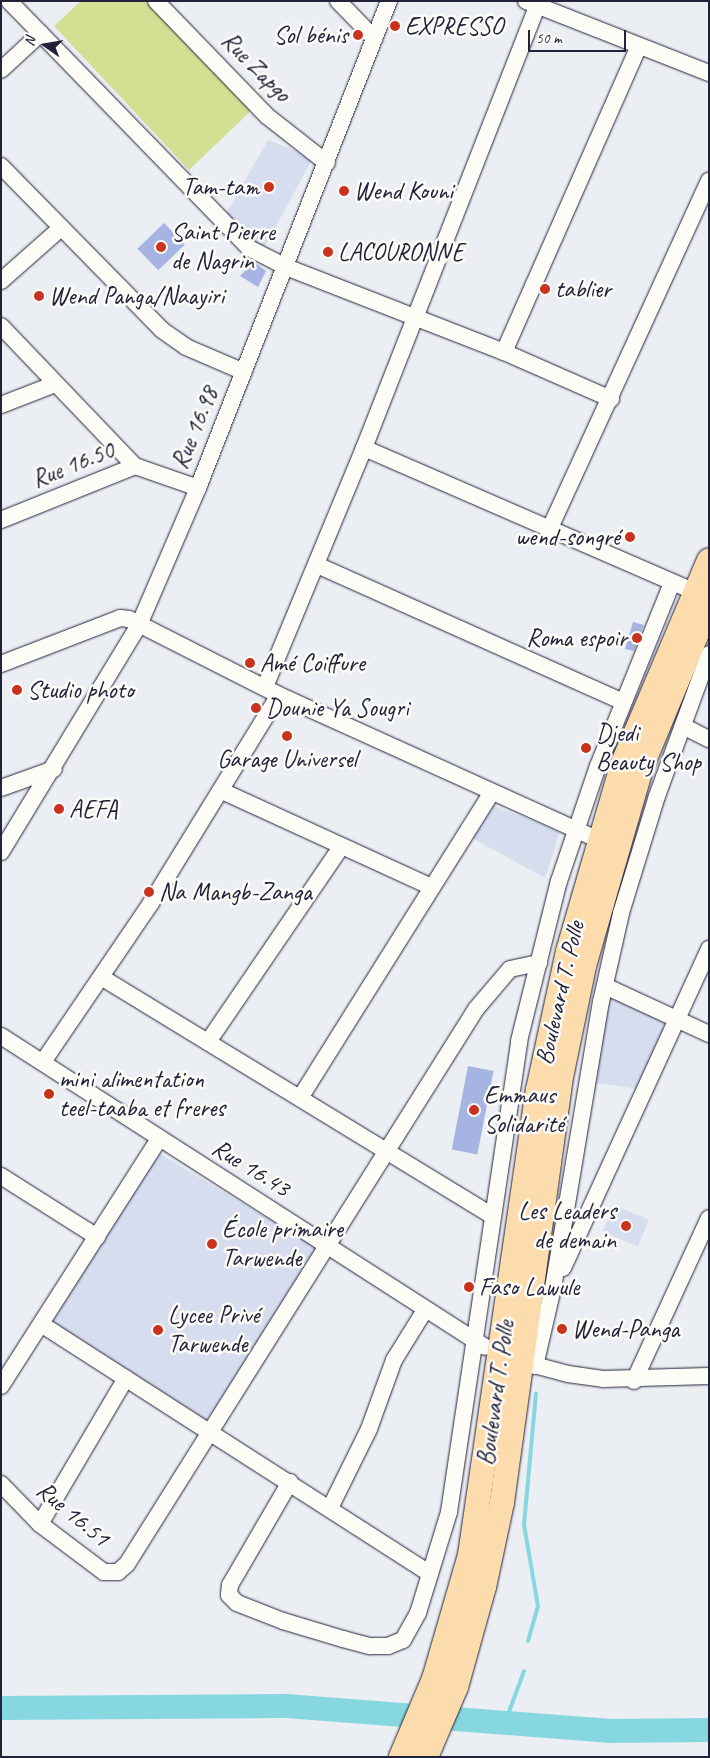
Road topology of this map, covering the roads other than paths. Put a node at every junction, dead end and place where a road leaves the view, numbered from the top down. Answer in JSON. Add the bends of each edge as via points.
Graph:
{"nodes":[{"id":1,"x":8,"y":1,"type":"edge"},
{"id":2,"x":156,"y":1,"type":"edge"},
{"id":3,"x":338,"y":1,"type":"edge"},
{"id":4,"x":389,"y":1,"type":"edge"},
{"id":5,"x":532,"y":4,"type":"edge"},
{"id":6,"x":41,"y":32,"type":"junction"},
{"id":7,"x":374,"y":38,"type":"junction"},
{"id":8,"x":639,"y":46,"type":"junction"},
{"id":9,"x":1,"y":70,"type":"edge"},
{"id":10,"x":709,"y":73,"type":"edge"},
{"id":11,"x":327,"y":163,"type":"junction"},
{"id":12,"x":1,"y":166,"type":"edge"},
{"id":13,"x":709,"y":181,"type":"edge"},
{"id":14,"x":702,"y":216,"type":"edge"},
{"id":15,"x":61,"y":228,"type":"junction"},
{"id":16,"x":286,"y":267,"type":"junction"},
{"id":17,"x":1,"y":281,"type":"edge"},
{"id":18,"x":416,"y":316,"type":"junction"},
{"id":19,"x":1,"y":326,"type":"edge"},
{"id":20,"x":504,"y":352,"type":"junction"},
{"id":21,"x":244,"y":372,"type":"junction"},
{"id":22,"x":55,"y":384,"type":"junction"},
{"id":23,"x":611,"y":399,"type":"junction"},
{"id":24,"x":1,"y":405,"type":"edge"},
{"id":25,"x":364,"y":448,"type":"junction"},
{"id":26,"x":135,"y":466,"type":"junction"},
{"id":27,"x":198,"y":488,"type":"junction"},
{"id":28,"x":1,"y":520,"type":"edge"},
{"id":29,"x":550,"y":528,"type":"junction"},
{"id":30,"x":709,"y":560,"type":"edge"},
{"id":31,"x":317,"y":565,"type":"junction"},
{"id":32,"x":672,"y":583,"type":"junction"},
{"id":33,"x":700,"y":610,"type":"edge"},
{"id":34,"x":139,"y":625,"type":"junction"},
{"id":35,"x":709,"y":654,"type":"edge"},
{"id":36,"x":1,"y":664,"type":"edge"},
{"id":37,"x":272,"y":691,"type":"junction"},
{"id":38,"x":623,"y":702,"type":"junction"},
{"id":39,"x":683,"y":726,"type":"junction"},
{"id":40,"x":709,"y":739,"type":"edge"},
{"id":41,"x":54,"y":769,"type":"junction"},
{"id":42,"x":1,"y":788,"type":"edge"},
{"id":43,"x":222,"y":791,"type":"junction"},
{"id":44,"x":492,"y":792,"type":"junction"},
{"id":45,"x":574,"y":830,"type":"junction"},
{"id":46,"x":598,"y":840,"type":"junction"},
{"id":47,"x":341,"y":847,"type":"junction"},
{"id":48,"x":1,"y":852,"type":"edge"},
{"id":49,"x":432,"y":887,"type":"junction"},
{"id":50,"x":709,"y":949,"type":"edge"},
{"id":51,"x":539,"y":963,"type":"junction"},
{"id":52,"x":102,"y":977,"type":"junction"},
{"id":53,"x":605,"y":986,"type":"junction"},
{"id":54,"x":677,"y":1019,"type":"junction"},
{"id":55,"x":709,"y":1034,"type":"edge"},
{"id":56,"x":1,"y":1036,"type":"edge"},
{"id":57,"x":208,"y":1042,"type":"junction"},
{"id":58,"x":43,"y":1062,"type":"junction"},
{"id":59,"x":300,"y":1098,"type":"junction"},
{"id":60,"x":158,"y":1139,"type":"junction"},
{"id":61,"x":386,"y":1152,"type":"junction"},
{"id":62,"x":3,"y":1183,"type":"edge"},
{"id":63,"x":493,"y":1216,"type":"junction"},
{"id":64,"x":709,"y":1218,"type":"edge"},
{"id":65,"x":97,"y":1237,"type":"junction"},
{"id":66,"x":327,"y":1246,"type":"junction"},
{"id":67,"x":553,"y":1288,"type":"junction"},
{"id":68,"x":425,"y":1310,"type":"junction"},
{"id":69,"x":41,"y":1324,"type":"junction"},
{"id":70,"x":477,"y":1343,"type":"junction"},
{"id":71,"x":519,"y":1361,"type":"junction"},
{"id":72,"x":709,"y":1376,"type":"edge"},
{"id":73,"x":126,"y":1378,"type":"junction"},
{"id":74,"x":634,"y":1381,"type":"junction"},
{"id":75,"x":1,"y":1386,"type":"edge"},
{"id":76,"x":212,"y":1433,"type":"junction"},
{"id":77,"x":290,"y":1482,"type":"junction"},
{"id":78,"x":1,"y":1484,"type":"edge"},
{"id":79,"x":330,"y":1508,"type":"junction"},
{"id":80,"x":40,"y":1524,"type":"junction"},
{"id":81,"x":430,"y":1574,"type":"junction"},
{"id":82,"x":415,"y":1754,"type":"edge"}],
"edges":[{"from":1,"to":6,"type":"street"},
{"from":2,"to":11,"type":"street","name":"Rue Zapgo","via":[[268,116]]},
{"from":3,"to":7,"type":"street"},
{"from":4,"to":7,"type":"street","name":"Rue 16.98"},
{"from":5,"to":8,"type":"street"},
{"from":5,"to":18,"type":"street"},
{"from":6,"to":9,"type":"street"},
{"from":6,"to":16,"type":"street","via":[[235,238]]},
{"from":7,"to":11,"type":"street","name":"Rue 16.98"},
{"from":8,"to":10,"type":"street"},
{"from":8,"to":20,"type":"street"},
{"from":11,"to":16,"type":"street","name":"Rue 16.98"},
{"from":12,"to":15,"type":"street"},
{"from":13,"to":14,"type":"street"},
{"from":14,"to":23,"type":"street"},
{"from":15,"to":17,"type":"street"},
{"from":15,"to":21,"type":"street","via":[[162,330],[194,352]]},
{"from":16,"to":18,"type":"street"},
{"from":16,"to":21,"type":"street","name":"Rue 16.98"},
{"from":18,"to":20,"type":"street"},
{"from":18,"to":25,"type":"street"},
{"from":19,"to":22,"type":"street"},
{"from":20,"to":23,"type":"street"},
{"from":21,"to":27,"type":"street","name":"Rue 16.98"},
{"from":22,"to":24,"type":"street"},
{"from":22,"to":26,"type":"street"},
{"from":23,"to":29,"type":"street"},
{"from":25,"to":29,"type":"street"},
{"from":25,"to":31,"type":"street"},
{"from":26,"to":27,"type":"street"},
{"from":26,"to":28,"type":"street","name":"Rue 16.50"},
{"from":27,"to":34,"type":"street","name":"Rue 16.98"},
{"from":29,"to":32,"type":"street"},
{"from":30,"to":33,"type":"highway","name":"Boulevard T. Polle"},
{"from":31,"to":37,"type":"street"},
{"from":31,"to":38,"type":"street"},
{"from":32,"to":33,"type":"street"},
{"from":32,"to":38,"type":"street"},
{"from":33,"to":46,"type":"highway","name":"Boulevard T. Polle","via":[[623,762]]},
{"from":33,"to":71,"type":"highway","name":"Boulevard T. Polle","via":[[641,768],[584,966],[560,1082]]},
{"from":34,"to":36,"type":"street","via":[[120,618]]},
{"from":34,"to":37,"type":"street"},
{"from":34,"to":41,"type":"street","name":"Rue 16.98"},
{"from":35,"to":39,"type":"street"},
{"from":37,"to":43,"type":"street"},
{"from":37,"to":44,"type":"street"},
{"from":38,"to":45,"type":"street"},
{"from":39,"to":40,"type":"street"},
{"from":39,"to":53,"type":"street","via":[[640,845]]},
{"from":41,"to":42,"type":"street"},
{"from":41,"to":48,"type":"street","name":"Rue 16.98"},
{"from":43,"to":47,"type":"street"},
{"from":43,"to":52,"type":"street"},
{"from":44,"to":45,"type":"street"},
{"from":44,"to":49,"type":"street"},
{"from":45,"to":46,"type":"street"},
{"from":45,"to":51,"type":"street"},
{"from":46,"to":71,"type":"highway","name":"Boulevard T. Polle","via":[[568,952],[538,1090]]},
{"from":47,"to":49,"type":"street"},
{"from":47,"to":57,"type":"street"},
{"from":49,"to":59,"type":"street"},
{"from":50,"to":54,"type":"street"},
{"from":51,"to":61,"type":"street","via":[[510,969],[495,984]]},
{"from":51,"to":63,"type":"street","via":[[519,1041]]},
{"from":52,"to":57,"type":"street"},
{"from":52,"to":58,"type":"street"},
{"from":53,"to":54,"type":"street"},
{"from":53,"to":67,"type":"street"},
{"from":54,"to":55,"type":"street"},
{"from":54,"to":67,"type":"street"},
{"from":56,"to":58,"type":"street","name":"Rue 16.43"},
{"from":57,"to":59,"type":"street"},
{"from":58,"to":60,"type":"street","name":"Rue 16.43"},
{"from":59,"to":61,"type":"street"},
{"from":60,"to":65,"type":"street"},
{"from":60,"to":66,"type":"street","name":"Rue 16.43"},
{"from":61,"to":63,"type":"street"},
{"from":61,"to":66,"type":"street"},
{"from":62,"to":65,"type":"street"},
{"from":63,"to":70,"type":"street"},
{"from":64,"to":74,"type":"street"},
{"from":65,"to":69,"type":"street"},
{"from":66,"to":68,"type":"street","name":"Rue 16.43"},
{"from":66,"to":76,"type":"street"},
{"from":67,"to":71,"type":"street"},
{"from":68,"to":70,"type":"street","name":"Rue 16.43"},
{"from":68,"to":79,"type":"street","via":[[394,1360],[369,1430]]},
{"from":69,"to":73,"type":"street"},
{"from":69,"to":75,"type":"street"},
{"from":70,"to":71,"type":"street","name":"Rue 16.43"},
{"from":70,"to":81,"type":"street","via":[[449,1512]]},
{"from":71,"to":74,"type":"street","name":"Rue 16.43","via":[[568,1374]]},
{"from":71,"to":82,"type":"highway","name":"Boulevard T. Polle"},
{"from":71,"to":82,"type":"highway","name":"Boulevard T. Polle","via":[[502,1502],[484,1587],[456,1687]]},
{"from":72,"to":74,"type":"street","name":"Rue 16.43"},
{"from":73,"to":76,"type":"street"},
{"from":73,"to":80,"type":"street"},
{"from":76,"to":77,"type":"street"},
{"from":76,"to":80,"type":"street","name":"Rue 16.51","via":[[128,1564],[118,1572],[104,1572]]},
{"from":77,"to":79,"type":"street"},
{"from":77,"to":81,"type":"street","via":[[230,1585],[229,1595],[237,1603],[343,1640],[388,1646],[403,1640],[412,1628]]},
{"from":78,"to":80,"type":"street","name":"Rue 16.51"},
{"from":79,"to":81,"type":"street"}]}
